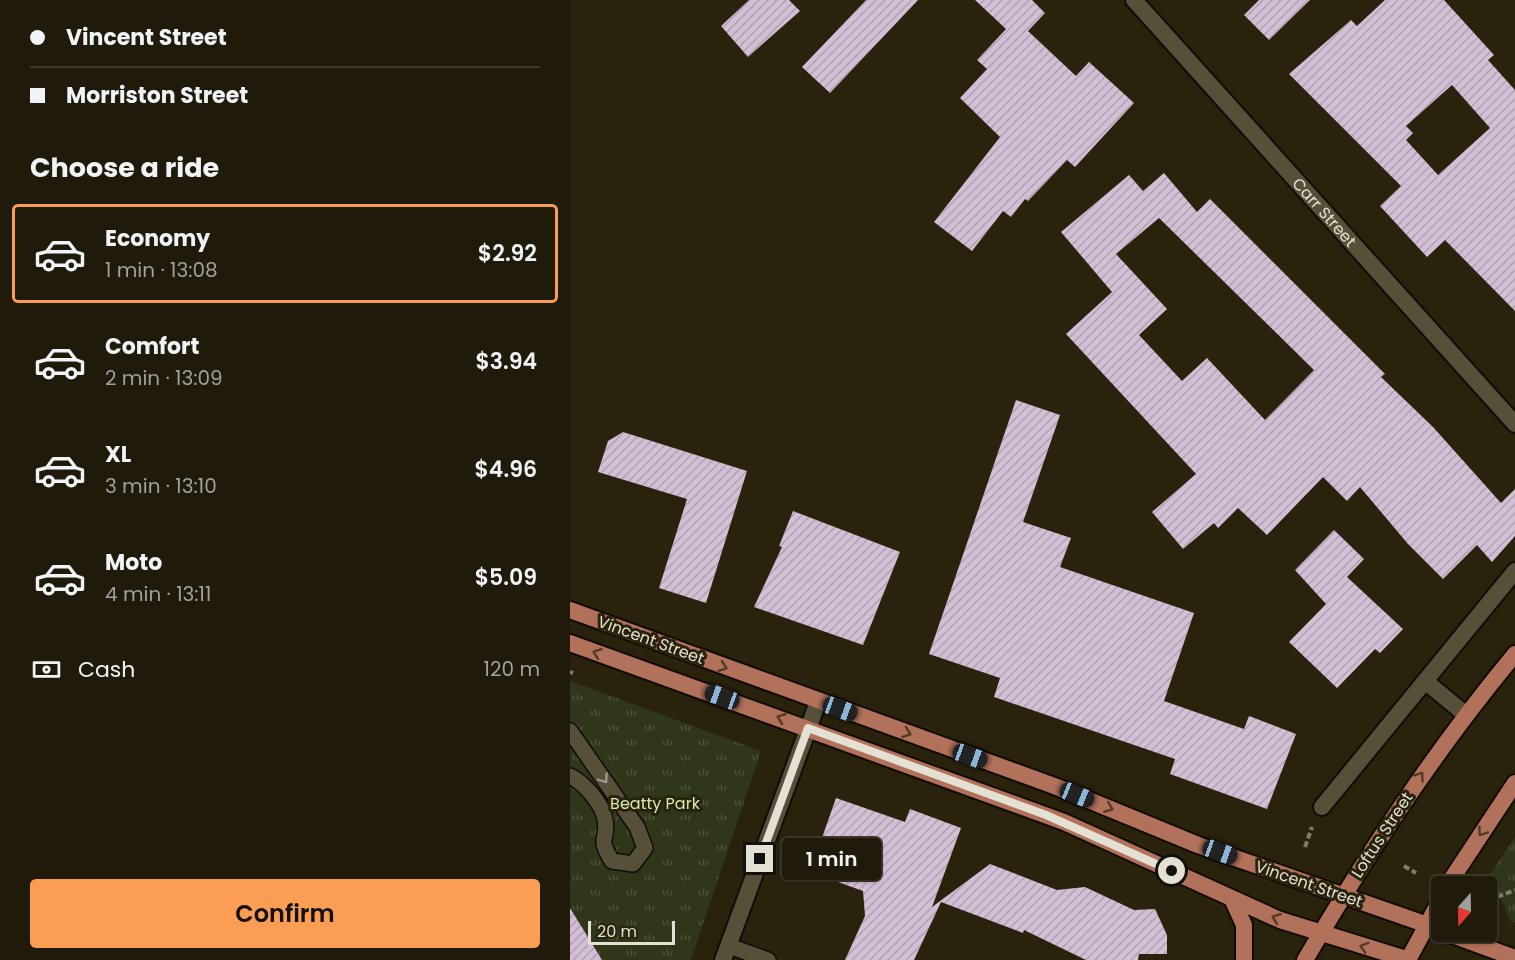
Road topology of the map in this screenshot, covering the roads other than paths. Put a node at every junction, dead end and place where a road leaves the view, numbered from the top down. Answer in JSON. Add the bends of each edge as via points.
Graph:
{"nodes":[{"id":1,"x":1134,"y":0,"type":"edge"},
{"id":2,"x":1515,"y":424,"type":"edge"},
{"id":3,"x":1515,"y":571,"type":"edge"},
{"id":4,"x":570,"y":610,"type":"edge"},
{"id":5,"x":570,"y":643,"type":"edge"},
{"id":6,"x":1515,"y":654,"type":"edge"},
{"id":7,"x":1425,"y":681,"type":"junction"},
{"id":8,"x":818,"y":702,"type":"junction"},
{"id":9,"x":1465,"y":714,"type":"junction"},
{"id":10,"x":808,"y":728,"type":"junction"},
{"id":11,"x":570,"y":731,"type":"edge"},
{"id":12,"x":570,"y":776,"type":"edge"},
{"id":13,"x":1515,"y":783,"type":"edge"},
{"id":14,"x":1322,"y":807,"type":"dead end"},
{"id":15,"x":1454,"y":876,"type":"edge"},
{"id":16,"x":1343,"y":896,"type":"junction"},
{"id":17,"x":1233,"y":900,"type":"junction"},
{"id":18,"x":1431,"y":927,"type":"edge"},
{"id":19,"x":1321,"y":934,"type":"junction"},
{"id":20,"x":1431,"y":936,"type":"edge"},
{"id":21,"x":1473,"y":942,"type":"edge"},
{"id":22,"x":726,"y":953,"type":"edge"},
{"id":23,"x":1515,"y":958,"type":"edge"},
{"id":24,"x":768,"y":960,"type":"edge"},
{"id":25,"x":1244,"y":960,"type":"edge"},
{"id":26,"x":1305,"y":960,"type":"edge"},
{"id":27,"x":1408,"y":960,"type":"edge"}],
"edges":[{"from":1,"to":2,"type":"street","name":"Carr Street"},
{"from":3,"to":7,"type":"street"},
{"from":4,"to":8,"type":"main road","name":"Vincent Street","one_way":true},
{"from":10,"to":5,"type":"main road","name":"Vincent Street","one_way":true},
{"from":6,"to":9,"type":"main road","name":"Loftus Street"},
{"from":7,"to":9,"type":"street"},
{"from":7,"to":14,"type":"street"},
{"from":8,"to":10,"type":"street"},
{"from":8,"to":16,"type":"main road","name":"Vincent Street","one_way":true,"via":[[1057,787],[1198,845]]},
{"from":16,"to":9,"type":"main road","name":"Loftus Street","one_way":true,"via":[[1409,792]]},
{"from":10,"to":17,"type":"main road","name":"Vincent Street","via":[[1064,822]]},
{"from":10,"to":22,"type":"street"},
{"from":11,"to":12,"type":"lane","one_way":true,"via":[[637,827],[645,848],[633,864],[612,861],[602,845],[605,820],[596,799]]},
{"from":13,"to":15,"type":"main road","one_way":true},
{"from":16,"to":18,"type":"main road","name":"Vincent Street"},
{"from":16,"to":19,"type":"main road","name":"Loftus Street"},
{"from":19,"to":17,"type":"main road","name":"Vincent Street","one_way":true},
{"from":17,"to":25,"type":"main road","via":[[1244,924]]},
{"from":19,"to":26,"type":"main road","name":"Loftus Street"},
{"from":27,"to":19,"type":"main road","name":"Vincent Street","one_way":true},
{"from":20,"to":27,"type":"main road"},
{"from":21,"to":23,"type":"main road","name":"Vincent Street"},
{"from":22,"to":24,"type":"lane"}]}
